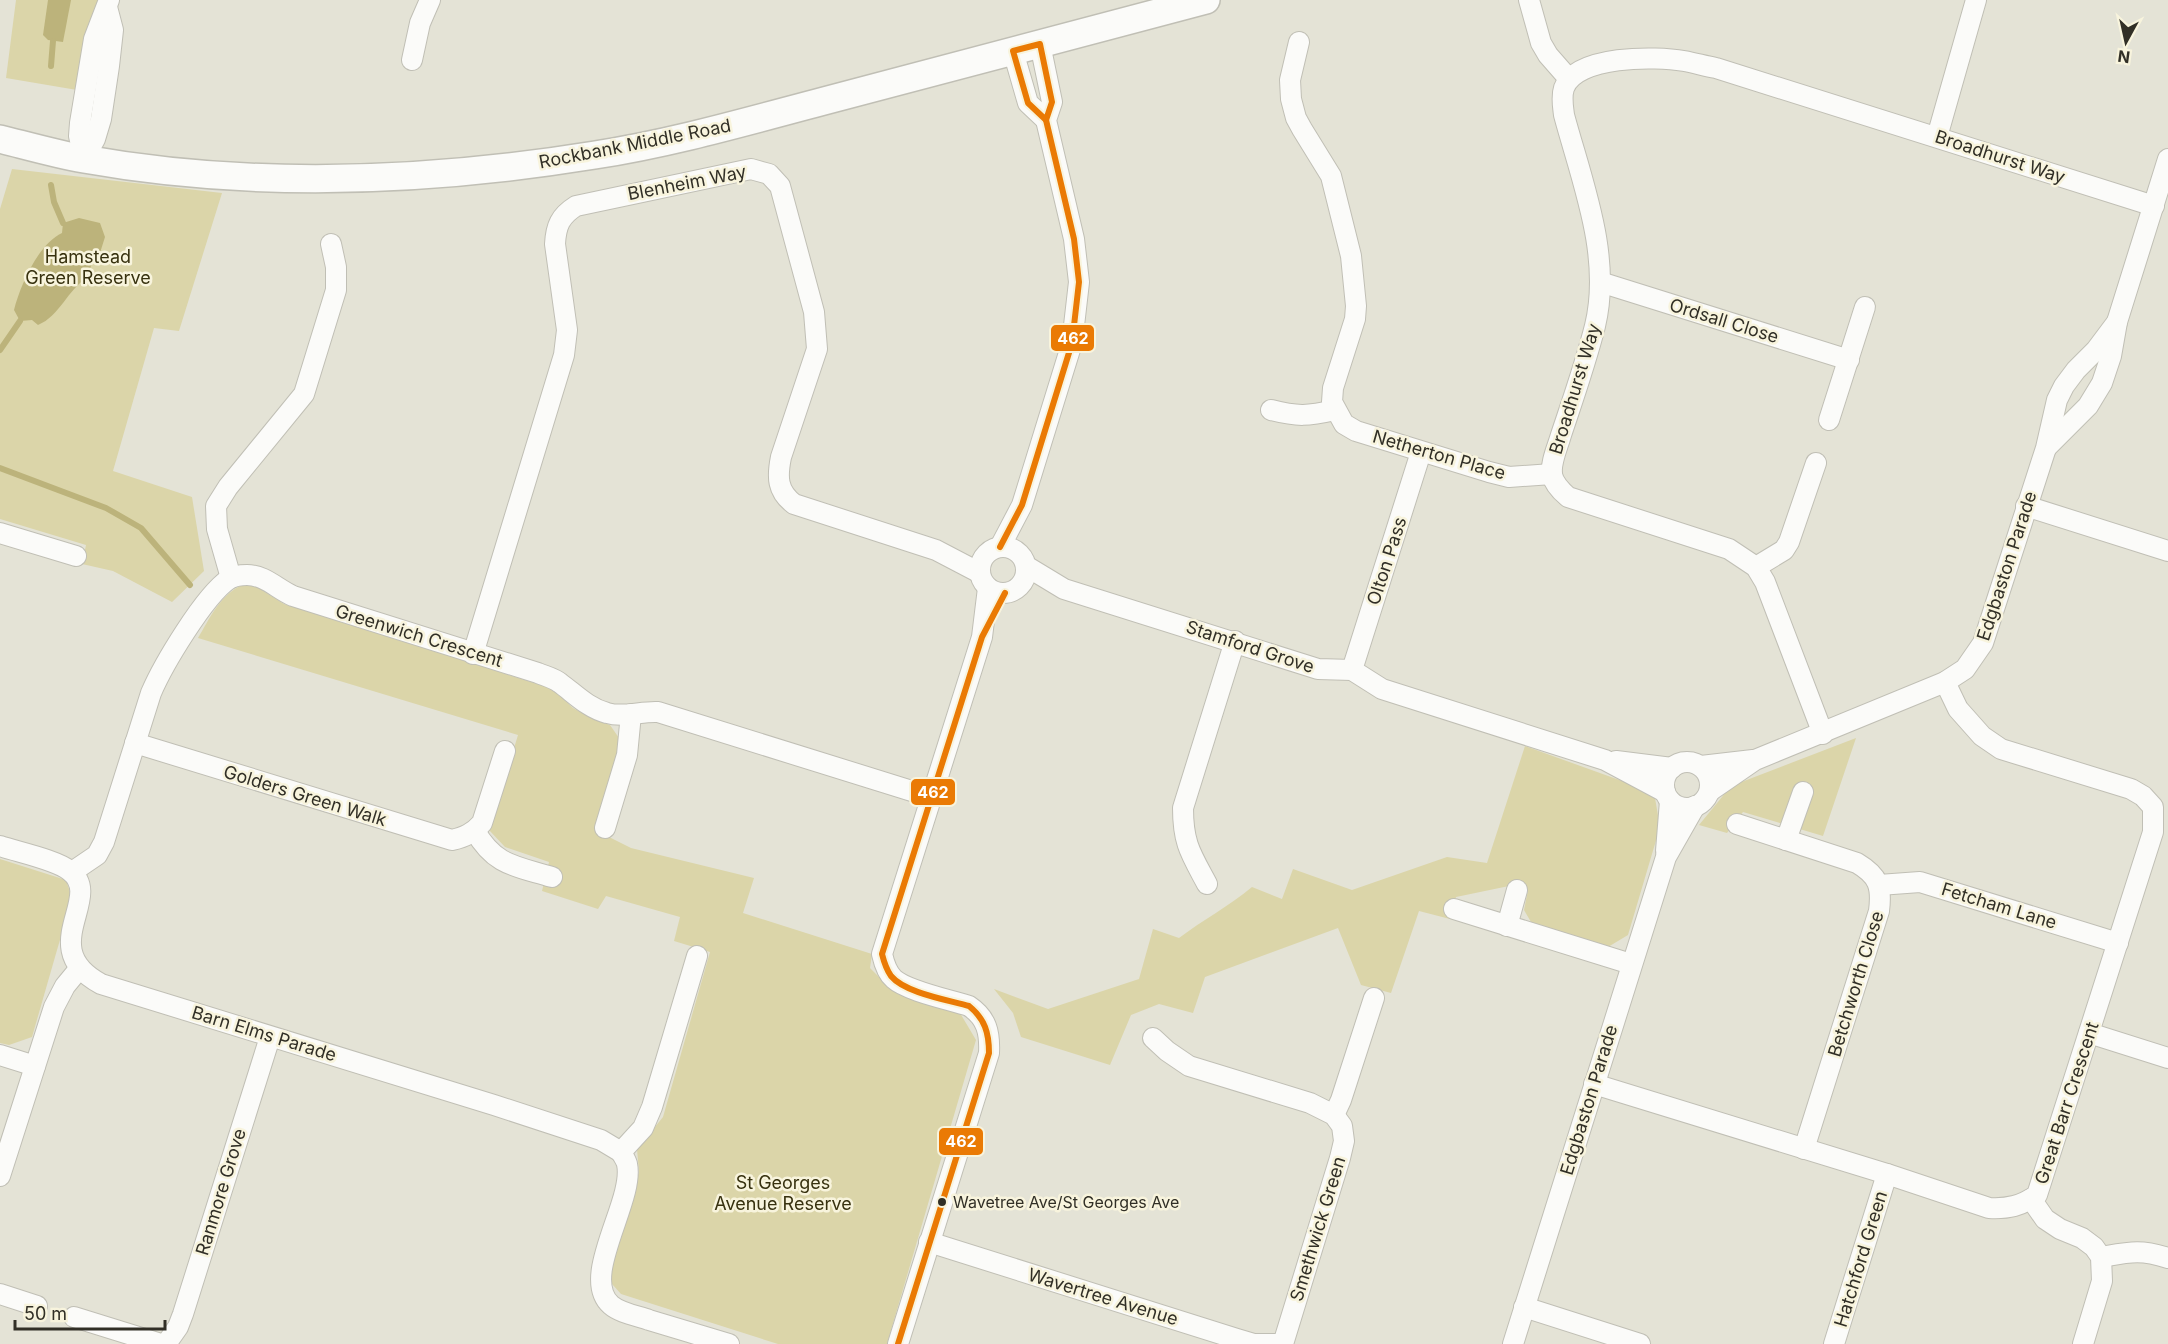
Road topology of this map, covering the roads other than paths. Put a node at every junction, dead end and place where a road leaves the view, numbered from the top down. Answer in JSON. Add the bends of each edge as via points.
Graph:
{"nodes":[{"id":1,"x":430,"y":0,"type":"edge"},
{"id":2,"x":1206,"y":0,"type":"edge"},
{"id":3,"x":1529,"y":0,"type":"edge"},
{"id":4,"x":1976,"y":0,"type":"edge"},
{"id":5,"x":108,"y":3,"type":"edge"},
{"id":6,"x":1299,"y":42,"type":"dead end"},
{"id":7,"x":1040,"y":44,"type":"junction"},
{"id":8,"x":1013,"y":51,"type":"junction"},
{"id":9,"x":412,"y":60,"type":"dead end"},
{"id":10,"x":1569,"y":79,"type":"junction"},
{"id":11,"x":1046,"y":120,"type":"junction"},
{"id":12,"x":1937,"y":137,"type":"junction"},
{"id":13,"x":5,"y":139,"type":"edge"},
{"id":14,"x":84,"y":159,"type":"junction"},
{"id":15,"x":2168,"y":159,"type":"edge"},
{"id":16,"x":2154,"y":206,"type":"junction"},
{"id":17,"x":331,"y":244,"type":"dead end"},
{"id":18,"x":1600,"y":282,"type":"junction"},
{"id":19,"x":1865,"y":307,"type":"dead end"},
{"id":20,"x":2117,"y":322,"type":"junction"},
{"id":21,"x":1849,"y":360,"type":"junction"},
{"id":22,"x":1272,"y":410,"type":"dead end"},
{"id":23,"x":1335,"y":410,"type":"junction"},
{"id":24,"x":1829,"y":420,"type":"dead end"},
{"id":25,"x":2046,"y":448,"type":"junction"},
{"id":26,"x":1421,"y":452,"type":"junction"},
{"id":27,"x":1816,"y":463,"type":"dead end"},
{"id":28,"x":1552,"y":474,"type":"junction"},
{"id":29,"x":2026,"y":506,"type":"junction"},
{"id":30,"x":0,"y":533,"type":"edge"},
{"id":31,"x":2168,"y":551,"type":"edge"},
{"id":32,"x":76,"y":556,"type":"dead end"},
{"id":33,"x":1756,"y":567,"type":"junction"},
{"id":34,"x":1003,"y":570,"type":"junction"},
{"id":35,"x":231,"y":578,"type":"junction"},
{"id":36,"x":1235,"y":641,"type":"junction"},
{"id":37,"x":472,"y":654,"type":"junction"},
{"id":38,"x":1352,"y":670,"type":"junction"},
{"id":39,"x":1945,"y":682,"type":"junction"},
{"id":40,"x":631,"y":714,"type":"junction"},
{"id":41,"x":1823,"y":734,"type":"junction"},
{"id":42,"x":135,"y":742,"type":"junction"},
{"id":43,"x":505,"y":751,"type":"dead end"},
{"id":44,"x":1605,"y":760,"type":"junction"},
{"id":45,"x":1755,"y":760,"type":"junction"},
{"id":46,"x":1701,"y":766,"type":"junction"},
{"id":47,"x":1672,"y":768,"type":"junction"},
{"id":48,"x":1710,"y":791,"type":"junction"},
{"id":49,"x":1803,"y":792,"type":"dead end"},
{"id":50,"x":1668,"y":796,"type":"junction"},
{"id":51,"x":931,"y":797,"type":"junction"},
{"id":52,"x":1695,"y":807,"type":"junction"},
{"id":53,"x":1737,"y":824,"type":"dead end"},
{"id":54,"x":605,"y":828,"type":"dead end"},
{"id":55,"x":475,"y":831,"type":"junction"},
{"id":56,"x":1786,"y":840,"type":"junction"},
{"id":57,"x":0,"y":846,"type":"edge"},
{"id":58,"x":1666,"y":857,"type":"junction"},
{"id":59,"x":72,"y":872,"type":"junction"},
{"id":60,"x":552,"y":877,"type":"dead end"},
{"id":61,"x":1207,"y":885,"type":"dead end"},
{"id":62,"x":1879,"y":885,"type":"junction"},
{"id":63,"x":1517,"y":890,"type":"dead end"},
{"id":64,"x":1454,"y":909,"type":"dead end"},
{"id":65,"x":1507,"y":926,"type":"junction"},
{"id":66,"x":2118,"y":943,"type":"junction"},
{"id":67,"x":697,"y":956,"type":"dead end"},
{"id":68,"x":1631,"y":964,"type":"junction"},
{"id":69,"x":79,"y":969,"type":"junction"},
{"id":70,"x":1374,"y":998,"type":"dead end"},
{"id":71,"x":2089,"y":1033,"type":"junction"},
{"id":72,"x":270,"y":1036,"type":"junction"},
{"id":73,"x":1153,"y":1038,"type":"dead end"},
{"id":74,"x":0,"y":1055,"type":"edge"},
{"id":75,"x":2168,"y":1058,"type":"edge"},
{"id":76,"x":34,"y":1066,"type":"junction"},
{"id":77,"x":1594,"y":1084,"type":"junction"},
{"id":78,"x":1334,"y":1114,"type":"junction"},
{"id":79,"x":1804,"y":1149,"type":"junction"},
{"id":80,"x":621,"y":1152,"type":"junction"},
{"id":81,"x":1887,"y":1174,"type":"junction"},
{"id":82,"x":0,"y":1176,"type":"edge"},
{"id":83,"x":2031,"y":1199,"type":"junction"},
{"id":84,"x":929,"y":1242,"type":"junction"},
{"id":85,"x":2102,"y":1257,"type":"junction"},
{"id":86,"x":2168,"y":1258,"type":"edge"},
{"id":87,"x":0,"y":1294,"type":"edge"},
{"id":88,"x":37,"y":1306,"type":"dead end"},
{"id":89,"x":1524,"y":1308,"type":"junction"},
{"id":90,"x":74,"y":1317,"type":"dead end"},
{"id":91,"x":161,"y":1344,"type":"edge"},
{"id":92,"x":166,"y":1344,"type":"edge"},
{"id":93,"x":729,"y":1344,"type":"edge"},
{"id":94,"x":898,"y":1344,"type":"edge"},
{"id":95,"x":1278,"y":1344,"type":"edge"},
{"id":96,"x":1283,"y":1344,"type":"edge"},
{"id":97,"x":1513,"y":1344,"type":"edge"},
{"id":98,"x":1640,"y":1344,"type":"edge"},
{"id":99,"x":1834,"y":1344,"type":"edge"},
{"id":100,"x":2083,"y":1344,"type":"edge"}],
"edges":[{"from":1,"to":9,"type":"street"},
{"from":2,"to":7,"type":"street","name":"Rockbank Middle Road"},
{"from":3,"to":10,"type":"street","via":[[1541,43]]},
{"from":4,"to":12,"type":"street"},
{"from":5,"to":14,"type":"street","via":[[94,39],[80,123]]},
{"from":6,"to":23,"type":"street","via":[[1290,80],[1291,99],[1302,129],[1331,176],[1351,256],[1356,306],[1334,388]]},
{"from":7,"to":8,"type":"street","name":"Rockbank Middle Road"},
{"from":7,"to":11,"type":"street","via":[[1052,102]]},
{"from":8,"to":11,"type":"street","via":[[1028,103]]},
{"from":8,"to":14,"type":"street","name":"Rockbank Middle Road","via":[[697,134],[597,155],[476,172],[383,178],[286,178],[184,172]]},
{"from":10,"to":12,"type":"street","name":"Broadhurst Way","via":[[1594,65],[1624,60],[1683,61]]},
{"from":10,"to":18,"type":"street","name":"Broadhurst Way","via":[[1562,100],[1564,115],[1593,222]]},
{"from":11,"to":34,"type":"street","via":[[1074,239],[1079,282],[1072,343]]},
{"from":12,"to":16,"type":"street","name":"Broadhurst Way"},
{"from":13,"to":14,"type":"street","name":"Rockbank Middle Road"},
{"from":15,"to":16,"type":"street","name":"Edgbaston Parade"},
{"from":16,"to":20,"type":"street","name":"Edgbaston Parade"},
{"from":17,"to":35,"type":"street","via":[[336,290],[304,394],[216,506],[217,529]]},
{"from":18,"to":21,"type":"street","name":"Ordsall Close"},
{"from":18,"to":28,"type":"street","name":"Broadhurst Way","via":[[1595,326]]},
{"from":19,"to":21,"type":"street"},
{"from":20,"to":25,"type":"street","name":"Edgbaston Parade","via":[[2064,386]]},
{"from":20,"to":25,"type":"street","name":"Edgbaston Parade","via":[[2102,383],[2088,406]]},
{"from":21,"to":24,"type":"street"},
{"from":22,"to":23,"type":"street","via":[[1294,416]]},
{"from":23,"to":26,"type":"street","name":"Netherton Place","via":[[1344,424],[1356,431]]},
{"from":25,"to":29,"type":"street","name":"Edgbaston Parade"},
{"from":26,"to":28,"type":"street","name":"Netherton Place","via":[[1509,477]]},
{"from":26,"to":38,"type":"street","name":"Olton Pass"},
{"from":27,"to":33,"type":"street","via":[[1789,542],[1784,550]]},
{"from":28,"to":33,"type":"street","name":"Broadhurst Way","via":[[1568,497],[1729,549]]},
{"from":29,"to":31,"type":"street"},
{"from":29,"to":39,"type":"street","name":"Edgbaston Parade","via":[[1983,643],[1965,669]]},
{"from":30,"to":32,"type":"street"},
{"from":33,"to":41,"type":"street","name":"Broadhurst Way"},
{"from":34,"to":36,"type":"street","name":"Stamford Grove"},
{"from":34,"to":37,"type":"street","name":"Blenheim Way","via":[[794,504],[780,489],[782,457],[817,349],[814,312],[780,186],[769,174],[751,169],[576,206],[565,213],[556,230],[555,244],[567,330],[564,355]]},
{"from":34,"to":51,"type":"street"},
{"from":35,"to":37,"type":"street","name":"Greenwich Crescent","via":[[257,576],[292,596]]},
{"from":35,"to":42,"type":"street","via":[[216,591],[158,676]]},
{"from":36,"to":38,"type":"street","name":"Stamford Grove","via":[[1317,669]]},
{"from":36,"to":61,"type":"street","via":[[1183,808],[1188,849]]},
{"from":37,"to":40,"type":"street","name":"Greenwich Crescent","via":[[558,681],[590,706],[608,714]]},
{"from":38,"to":44,"type":"street","via":[[1382,689]]},
{"from":39,"to":41,"type":"street","name":"Edgbaston Parade"},
{"from":39,"to":66,"type":"street","name":"Great Barr Crescent","via":[[1958,709],[2001,749],[2131,789],[2153,807],[2153,832]]},
{"from":40,"to":51,"type":"street","name":"Greenwich Crescent","via":[[658,712]]},
{"from":40,"to":54,"type":"street","via":[[627,755]]},
{"from":41,"to":45,"type":"street","name":"Edgbaston Parade"},
{"from":42,"to":55,"type":"street","name":"Golders Green Walk","via":[[440,838],[464,838]]},
{"from":42,"to":59,"type":"street","via":[[104,842],[97,855]]},
{"from":43,"to":55,"type":"street","via":[[486,814]]},
{"from":44,"to":47,"type":"street"},
{"from":44,"to":50,"type":"street"},
{"from":45,"to":46,"type":"street","name":"Edgbaston Parade"},
{"from":45,"to":48,"type":"street","name":"Edgbaston Parade"},
{"from":46,"to":47,"type":"street","via":[[1686,762]]},
{"from":46,"to":48,"type":"street","via":[[1709,777]]},
{"from":47,"to":50,"type":"street","via":[[1665,779]]},
{"from":48,"to":52,"type":"street"},
{"from":49,"to":56,"type":"street"},
{"from":50,"to":52,"type":"street","via":[[1682,807]]},
{"from":50,"to":58,"type":"street","name":"Edgbaston Parade"},
{"from":51,"to":84,"type":"street","via":[[882,954],[893,979],[969,1006],[984,1020],[990,1036],[989,1053]]},
{"from":52,"to":58,"type":"street","name":"Edgbaston Parade"},
{"from":53,"to":56,"type":"street","name":"Betchworth Close"},
{"from":55,"to":60,"type":"street","via":[[493,855],[504,862]]},
{"from":56,"to":62,"type":"street","name":"Betchworth Close","via":[[1857,863],[1869,870]]},
{"from":57,"to":59,"type":"street"},
{"from":58,"to":68,"type":"street","name":"Edgbaston Parade"},
{"from":59,"to":69,"type":"street","via":[[78,879],[80,896],[70,942]]},
{"from":62,"to":66,"type":"street","name":"Fetcham Lane","via":[[1920,882]]},
{"from":62,"to":79,"type":"street","name":"Betchworth Close","via":[[1879,911]]},
{"from":63,"to":65,"type":"street"},
{"from":64,"to":65,"type":"street"},
{"from":65,"to":68,"type":"street"},
{"from":66,"to":71,"type":"street","name":"Great Barr Crescent"},
{"from":67,"to":80,"type":"street","via":[[652,1107],[643,1128]]},
{"from":68,"to":77,"type":"street","name":"Edgbaston Parade"},
{"from":69,"to":72,"type":"street","name":"Barn Elms Parade","via":[[101,984]]},
{"from":69,"to":76,"type":"street","via":[[54,1007]]},
{"from":70,"to":78,"type":"street"},
{"from":71,"to":75,"type":"street"},
{"from":71,"to":83,"type":"street","name":"Great Barr Crescent","via":[[2042,1183]]},
{"from":72,"to":80,"type":"street","name":"Barn Elms Parade","via":[[601,1140]]},
{"from":72,"to":92,"type":"street","name":"Ranmore Grove","via":[[183,1314]]},
{"from":73,"to":78,"type":"street","via":[[1189,1066]]},
{"from":74,"to":76,"type":"street"},
{"from":76,"to":82,"type":"street"},
{"from":77,"to":79,"type":"street","name":"Great Barr Crescent"},
{"from":77,"to":89,"type":"street","name":"Edgbaston Parade"},
{"from":78,"to":96,"type":"street","name":"Smethwick Green","via":[[1341,1126],[1343,1146]]},
{"from":79,"to":81,"type":"street","name":"Great Barr Crescent"},
{"from":80,"to":93,"type":"street","via":[[626,1162],[626,1188],[600,1275],[606,1297],[611,1305],[628,1313]]},
{"from":81,"to":83,"type":"street","name":"Great Barr Crescent","via":[[1989,1208],[2018,1206]]},
{"from":81,"to":99,"type":"street","name":"Hatchford Green"},
{"from":83,"to":85,"type":"street","via":[[2045,1219],[2082,1238]]},
{"from":84,"to":94,"type":"street"},
{"from":84,"to":95,"type":"street","name":"Wavertree Avenue","via":[[1254,1344]]},
{"from":85,"to":86,"type":"street","via":[[2134,1251]]},
{"from":85,"to":100,"type":"street","via":[[2102,1281]]},
{"from":87,"to":88,"type":"street"},
{"from":89,"to":97,"type":"street","name":"Edgbaston Parade"},
{"from":89,"to":98,"type":"street"},
{"from":90,"to":91,"type":"street"}]}
